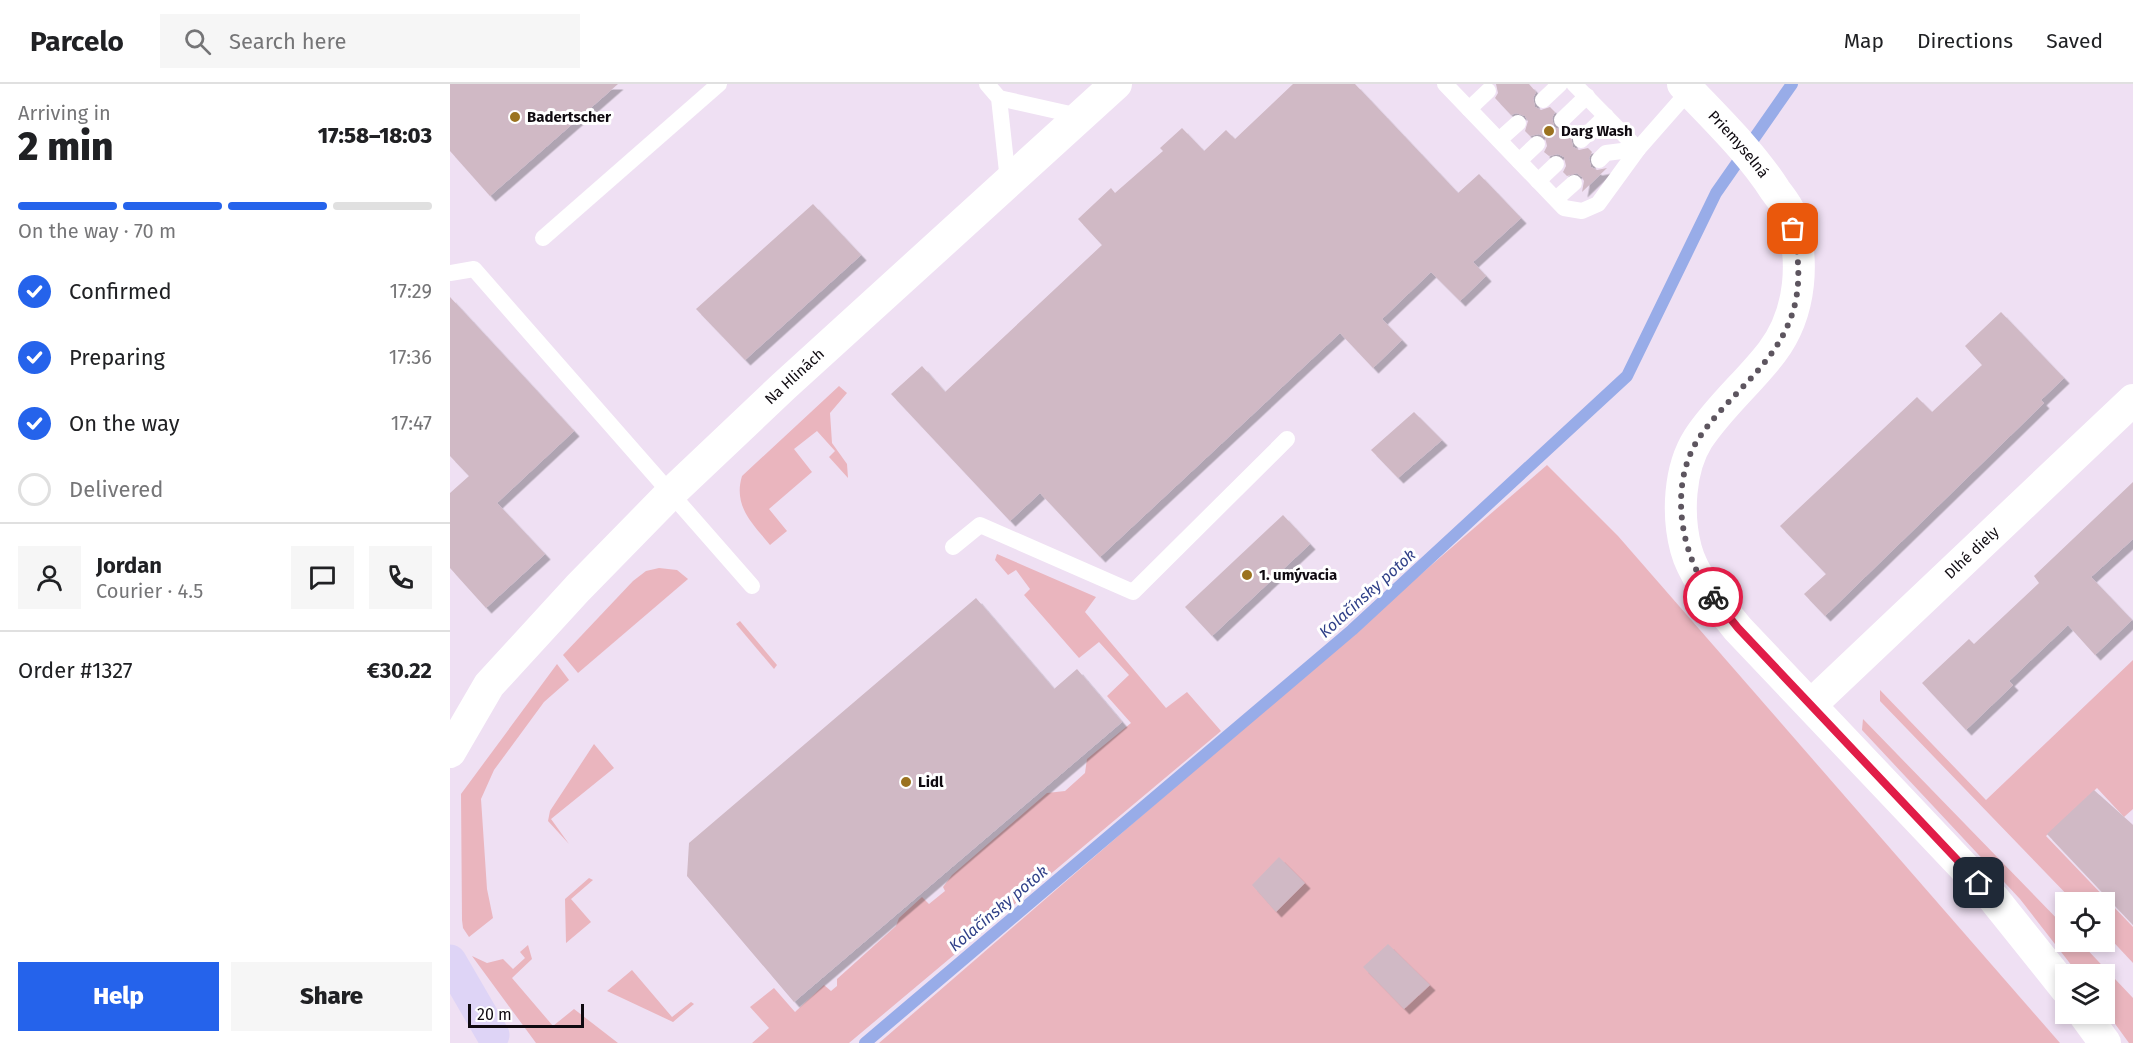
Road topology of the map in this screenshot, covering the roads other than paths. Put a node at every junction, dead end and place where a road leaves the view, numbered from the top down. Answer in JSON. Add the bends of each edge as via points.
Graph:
{"nodes":[{"id":1,"x":719,"y":84,"type":"edge"},
{"id":2,"x":987,"y":84,"type":"edge"},
{"id":3,"x":1116,"y":84,"type":"edge"},
{"id":4,"x":1445,"y":84,"type":"edge"},
{"id":5,"x":1560,"y":84,"type":"edge"},
{"id":6,"x":1574,"y":84,"type":"edge"},
{"id":7,"x":1686,"y":87,"type":"edge"},
{"id":8,"x":1488,"y":91,"type":"dead end"},
{"id":9,"x":1587,"y":96,"type":"junction"},
{"id":10,"x":999,"y":98,"type":"junction"},
{"id":11,"x":1543,"y":100,"type":"dead end"},
{"id":12,"x":1469,"y":109,"type":"junction"},
{"id":13,"x":1079,"y":116,"type":"junction"},
{"id":14,"x":1606,"y":116,"type":"junction"},
{"id":15,"x":1562,"y":120,"type":"dead end"},
{"id":16,"x":1518,"y":123,"type":"dead end"},
{"id":17,"x":1500,"y":140,"type":"junction"},
{"id":18,"x":1581,"y":140,"type":"dead end"},
{"id":19,"x":1537,"y":144,"type":"dead end"},
{"id":20,"x":1638,"y":149,"type":"junction"},
{"id":21,"x":1599,"y":160,"type":"dead end"},
{"id":22,"x":1519,"y":161,"type":"junction"},
{"id":23,"x":1556,"y":164,"type":"dead end"},
{"id":24,"x":1008,"y":181,"type":"junction"},
{"id":25,"x":1538,"y":181,"type":"junction"},
{"id":26,"x":1574,"y":183,"type":"dead end"},
{"id":27,"x":1556,"y":199,"type":"junction"},
{"id":28,"x":543,"y":238,"type":"dead end"},
{"id":29,"x":450,"y":273,"type":"edge"},
{"id":30,"x":2133,"y":400,"type":"edge"},
{"id":31,"x":1287,"y":439,"type":"dead end"},
{"id":32,"x":671,"y":493,"type":"junction"},
{"id":33,"x":953,"y":547,"type":"dead end"},
{"id":34,"x":752,"y":586,"type":"dead end"},
{"id":35,"x":489,"y":685,"type":"junction"},
{"id":36,"x":1812,"y":704,"type":"junction"},
{"id":37,"x":450,"y":712,"type":"edge"},
{"id":38,"x":450,"y":752,"type":"edge"},
{"id":39,"x":450,"y":961,"type":"edge"},
{"id":40,"x":2055,"y":975,"type":"edge"},
{"id":41,"x":450,"y":1005,"type":"edge"},
{"id":42,"x":2091,"y":1024,"type":"edge"},
{"id":43,"x":496,"y":1039,"type":"edge"},
{"id":44,"x":2105,"y":1043,"type":"edge"}],
"edges":[{"from":1,"to":28,"type":"lane"},
{"from":2,"to":10,"type":"lane"},
{"from":3,"to":13,"type":"street","name":"Na Hlinách"},
{"from":4,"to":12,"type":"lane"},
{"from":5,"to":11,"type":"lane"},
{"from":6,"to":9,"type":"lane"},
{"from":7,"to":20,"type":"lane"},
{"from":7,"to":36,"type":"street","name":"Priemyselná","via":[[1758,164],[1790,211],[1800,263],[1796,300],[1787,327],[1773,351],[1698,439],[1686,470],[1681,513],[1686,551],[1704,586],[1738,628]]},
{"from":8,"to":12,"type":"lane"},
{"from":9,"to":14,"type":"lane"},
{"from":9,"to":15,"type":"lane"},
{"from":10,"to":13,"type":"lane"},
{"from":10,"to":24,"type":"lane"},
{"from":12,"to":17,"type":"lane"},
{"from":13,"to":24,"type":"street","name":"Na Hlinách"},
{"from":14,"to":18,"type":"lane"},
{"from":14,"to":20,"type":"lane"},
{"from":16,"to":17,"type":"lane"},
{"from":17,"to":22,"type":"lane"},
{"from":19,"to":22,"type":"lane"},
{"from":20,"to":21,"type":"lane","via":[[1606,153]]},
{"from":20,"to":27,"type":"lane","via":[[1598,204],[1582,211],[1564,208]]},
{"from":22,"to":25,"type":"lane"},
{"from":23,"to":25,"type":"lane"},
{"from":24,"to":32,"type":"street","name":"Na Hlinách"},
{"from":25,"to":27,"type":"lane"},
{"from":26,"to":27,"type":"lane"},
{"from":29,"to":32,"type":"lane","via":[[474,269]]},
{"from":30,"to":36,"type":"street","name":"Dlhé diely"},
{"from":31,"to":33,"type":"lane","via":[[1133,592],[980,525]]},
{"from":32,"to":34,"type":"lane"},
{"from":32,"to":35,"type":"street","name":"Na Hlinách"},
{"from":35,"to":37,"type":"street","name":"Na Hlinách"},
{"from":35,"to":38,"type":"street","name":"Na Hlinách"},
{"from":36,"to":40,"type":"street","name":"Priemyselná","via":[[1994,899]]},
{"from":39,"to":43,"type":"street"},
{"from":41,"to":43,"type":"street"},
{"from":42,"to":44,"type":"street"}]}
